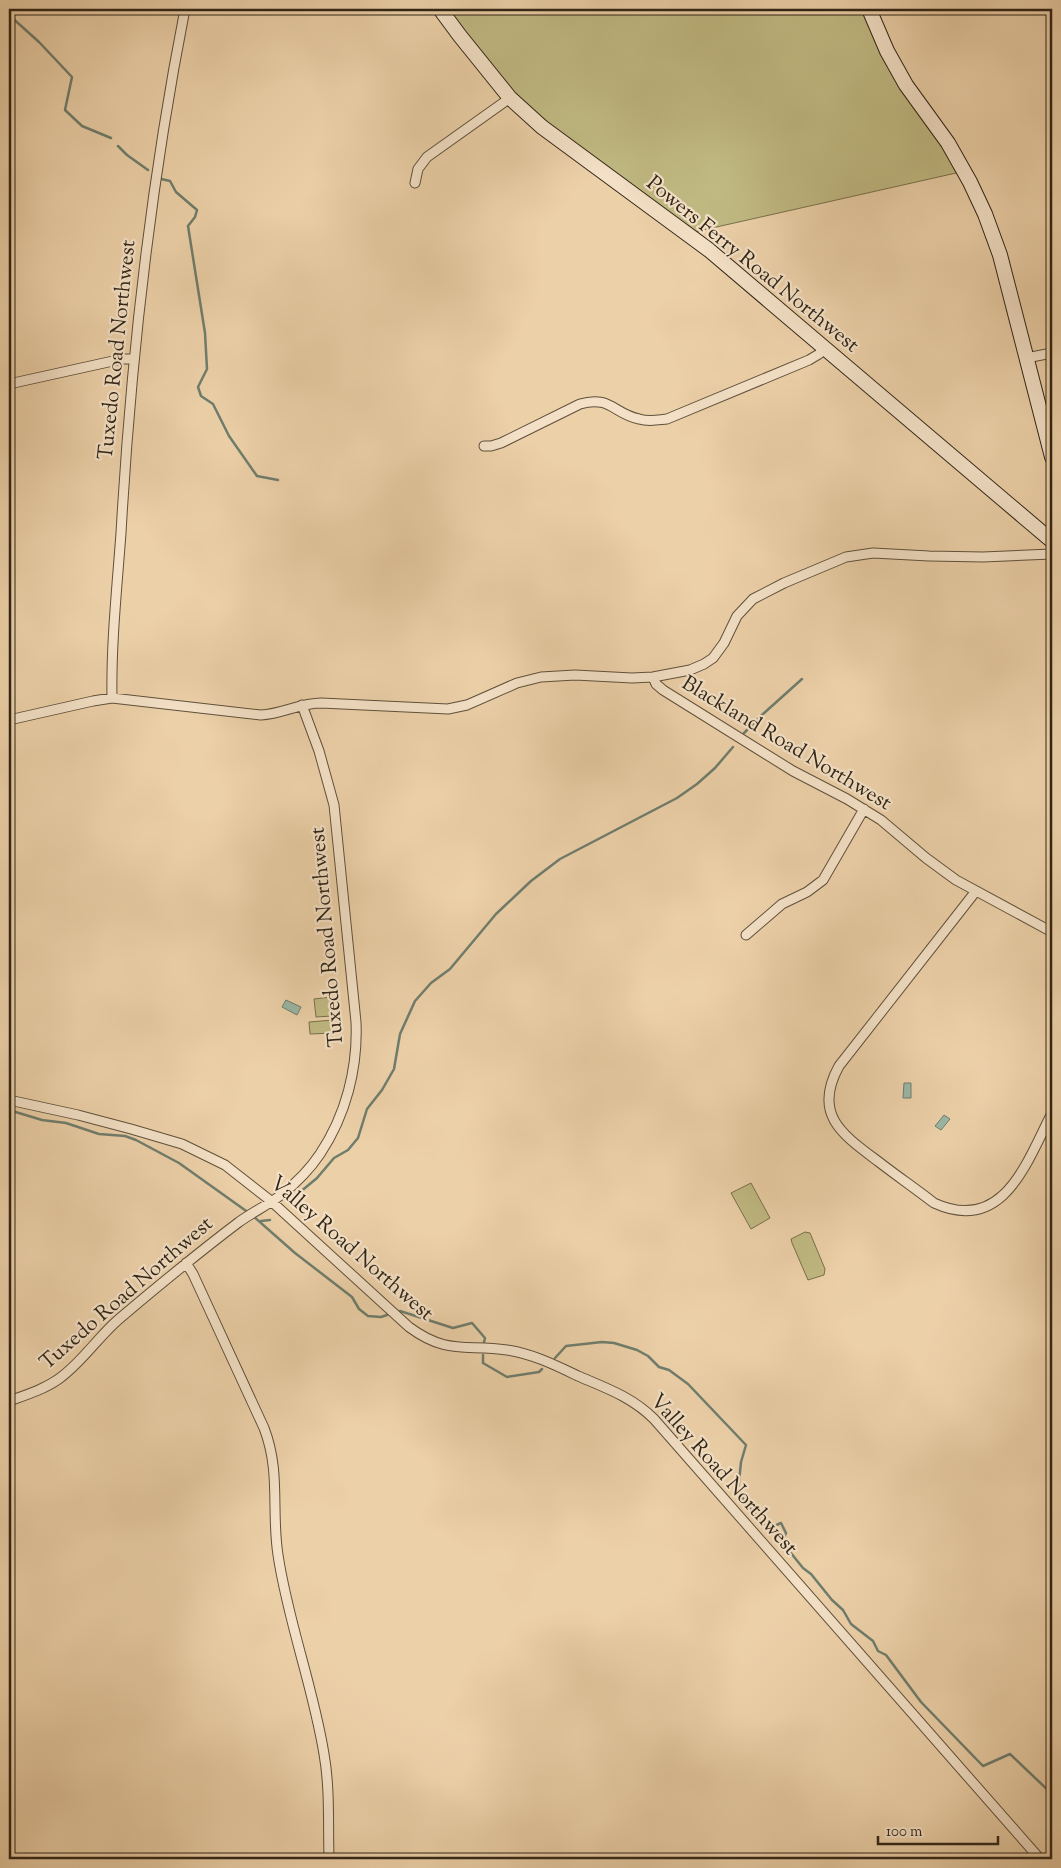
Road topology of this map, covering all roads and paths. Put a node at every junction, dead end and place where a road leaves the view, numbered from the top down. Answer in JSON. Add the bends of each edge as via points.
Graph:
{"nodes":[{"id":1,"x":185,"y":9,"type":"edge"},
{"id":2,"x":440,"y":9,"type":"edge"},
{"id":3,"x":870,"y":9,"type":"edge"},
{"id":4,"x":510,"y":98,"type":"junction"},
{"id":5,"x":415,"y":184,"type":"dead end"},
{"id":6,"x":825,"y":347,"type":"junction"},
{"id":7,"x":1052,"y":353,"type":"edge"},
{"id":8,"x":1026,"y":358,"type":"junction"},
{"id":9,"x":133,"y":359,"type":"junction"},
{"id":10,"x":9,"y":384,"type":"edge"},
{"id":11,"x":484,"y":446,"type":"dead end"},
{"id":12,"x":1052,"y":456,"type":"edge"},
{"id":13,"x":1052,"y":541,"type":"edge"},
{"id":14,"x":1052,"y":554,"type":"edge"},
{"id":15,"x":653,"y":676,"type":"junction"},
{"id":16,"x":112,"y":698,"type":"junction"},
{"id":17,"x":302,"y":705,"type":"junction"},
{"id":18,"x":9,"y":720,"type":"edge"},
{"id":19,"x":864,"y":809,"type":"junction"},
{"id":20,"x":976,"y":891,"type":"junction"},
{"id":21,"x":1052,"y":932,"type":"edge"},
{"id":22,"x":746,"y":935,"type":"dead end"},
{"id":23,"x":9,"y":1100,"type":"edge"},
{"id":24,"x":1052,"y":1113,"type":"edge"},
{"id":25,"x":271,"y":1201,"type":"junction"},
{"id":26,"x":186,"y":1263,"type":"junction"},
{"id":27,"x":9,"y":1401,"type":"edge"},
{"id":28,"x":329,"y":1859,"type":"edge"},
{"id":29,"x":1040,"y":1859,"type":"edge"}],
"edges":[{"from":1,"to":9,"type":"street","name":"Tuxedo Road Northwest","via":[[152,198]]},
{"from":2,"to":4,"type":"street","name":"Powers Ferry Road Northwest"},
{"from":3,"to":8,"type":"street","via":[[887,52],[906,85],[948,143],[985,214],[1000,255]]},
{"from":4,"to":5,"type":"street","via":[[427,157],[418,169]]},
{"from":4,"to":6,"type":"street","name":"Powers Ferry Road Northwest","via":[[542,127],[709,250]]},
{"from":6,"to":11,"type":"street","via":[[809,360],[667,418],[639,419],[606,403],[590,401],[501,443]]},
{"from":6,"to":13,"type":"street","name":"Powers Ferry Road Northwest"},
{"from":7,"to":8,"type":"street"},
{"from":8,"to":12,"type":"street"},
{"from":9,"to":10,"type":"street"},
{"from":9,"to":16,"type":"street","name":"Tuxedo Road Northwest"},
{"from":14,"to":15,"type":"street","via":[[983,557],[873,553],[846,557],[753,599],[737,616],[718,652],[704,664],[690,670]]},
{"from":15,"to":17,"type":"street","name":"Blackland Road Northwest","via":[[541,677],[448,709],[322,702]]},
{"from":15,"to":19,"type":"street","name":"Blackland Road Northwest","via":[[662,690],[793,771]]},
{"from":16,"to":17,"type":"street","name":"Blackland Road Northwest","via":[[262,715]]},
{"from":16,"to":18,"type":"street","name":"Blackland Road Northwest"},
{"from":17,"to":25,"type":"street","name":"Tuxedo Road Northwest","via":[[334,805],[357,1045],[350,1085],[330,1138],[306,1172]]},
{"from":19,"to":20,"type":"street","name":"Blackland Road Northwest","via":[[894,829],[940,870]]},
{"from":19,"to":22,"type":"street","via":[[823,880],[782,904]]},
{"from":20,"to":21,"type":"street","name":"Blackland Road Northwest"},
{"from":20,"to":24,"type":"street","via":[[839,1066],[829,1091],[832,1115],[850,1141],[934,1203],[965,1211],[994,1203],[1011,1189]]},
{"from":23,"to":25,"type":"street","name":"Valley Road Northwest","via":[[182,1144],[225,1165]]},
{"from":25,"to":26,"type":"street","name":"Tuxedo Road Northwest"},
{"from":25,"to":29,"type":"street","name":"Valley Road Northwest","via":[[423,1337],[451,1347],[505,1350],[534,1356],[619,1393],[645,1410]]},
{"from":26,"to":27,"type":"street","name":"Tuxedo Road Northwest","via":[[117,1321],[59,1379]]},
{"from":26,"to":28,"type":"street","via":[[264,1428],[272,1454],[278,1554],[325,1756]]}]}
